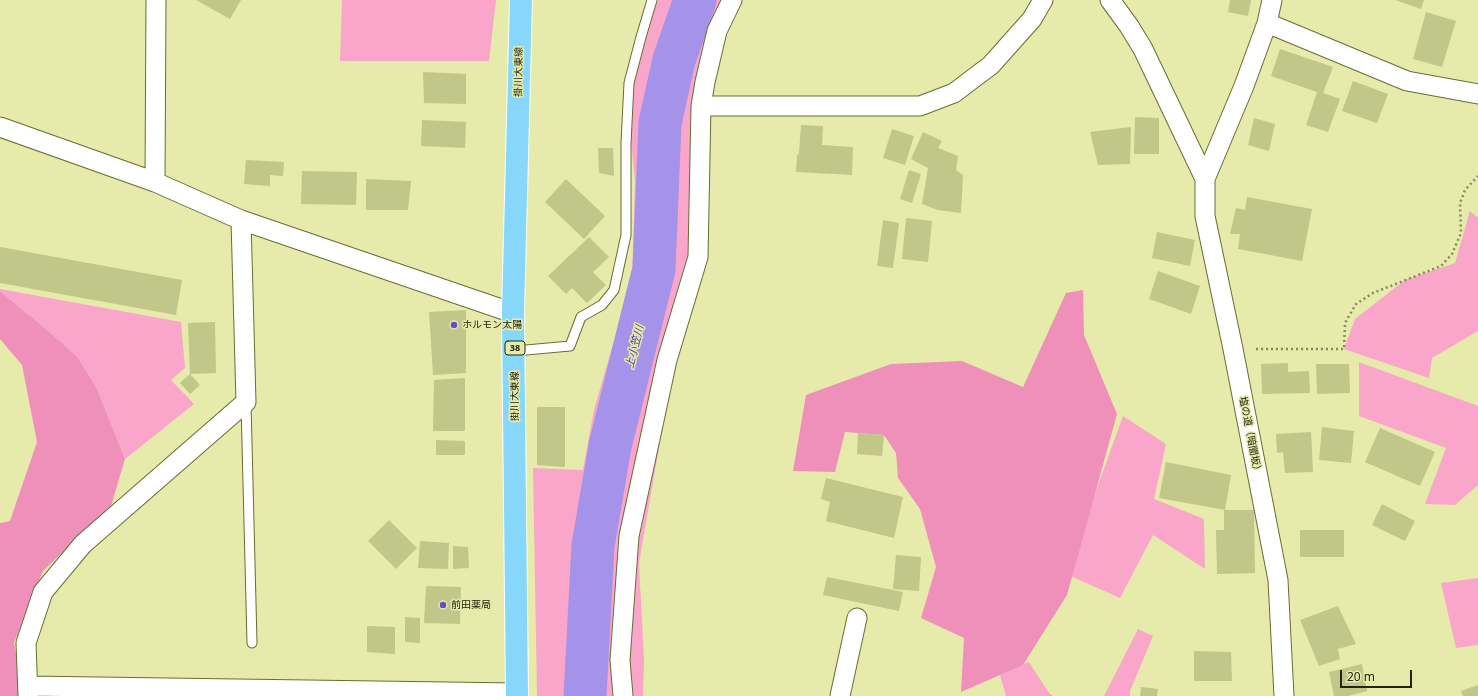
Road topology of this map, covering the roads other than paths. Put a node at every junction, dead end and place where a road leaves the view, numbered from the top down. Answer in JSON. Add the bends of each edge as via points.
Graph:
{"nodes":[{"id":1,"x":156,"y":0,"type":"edge"},
{"id":2,"x":521,"y":0,"type":"edge"},
{"id":3,"x":652,"y":0,"type":"edge"},
{"id":4,"x":732,"y":0,"type":"edge"},
{"id":5,"x":1043,"y":0,"type":"edge"},
{"id":6,"x":1110,"y":0,"type":"edge"},
{"id":7,"x":1272,"y":0,"type":"edge"},
{"id":8,"x":1267,"y":23,"type":"junction"},
{"id":9,"x":1478,"y":94,"type":"edge"},
{"id":10,"x":702,"y":106,"type":"junction"},
{"id":11,"x":0,"y":127,"type":"edge"},
{"id":12,"x":1205,"y":179,"type":"junction"},
{"id":13,"x":155,"y":182,"type":"junction"},
{"id":14,"x":241,"y":220,"type":"junction"},
{"id":15,"x":513,"y":313,"type":"junction"},
{"id":16,"x":515,"y":351,"type":"junction"},
{"id":17,"x":246,"y":402,"type":"junction"},
{"id":18,"x":857,"y":618,"type":"dead end"},
{"id":19,"x":252,"y":643,"type":"dead end"},
{"id":20,"x":28,"y":691,"type":"edge"},
{"id":21,"x":517,"y":694,"type":"edge"},
{"id":22,"x":623,"y":696,"type":"edge"},
{"id":23,"x":840,"y":696,"type":"edge"},
{"id":24,"x":1284,"y":696,"type":"edge"}],
"edges":[{"from":1,"to":13,"type":"street"},
{"from":2,"to":15,"type":"main road","name":"掛川大東線","number":"38"},
{"from":3,"to":16,"type":"lane","via":[[629,83],[626,235],[614,290],[602,305],[582,317],[570,346]]},
{"from":4,"to":10,"type":"street","via":[[717,31]]},
{"from":5,"to":10,"type":"street","via":[[1032,19],[991,65],[954,94],[920,106]]},
{"from":6,"to":12,"type":"street","via":[[1143,49]]},
{"from":7,"to":8,"type":"street"},
{"from":8,"to":9,"type":"street","via":[[1407,81]]},
{"from":8,"to":12,"type":"street"},
{"from":10,"to":22,"type":"street","via":[[698,256],[667,360],[629,536],[620,660]]},
{"from":11,"to":13,"type":"street"},
{"from":12,"to":24,"type":"street","name":"塩の道（暗闇坂）","via":[[1205,216],[1278,580]]},
{"from":13,"to":14,"type":"street"},
{"from":14,"to":15,"type":"street"},
{"from":14,"to":17,"type":"street"},
{"from":15,"to":16,"type":"main road","name":"掛川大東線","number":"38"},
{"from":16,"to":21,"type":"main road","name":"掛川大東線","number":"38"},
{"from":17,"to":19,"type":"lane"},
{"from":17,"to":20,"type":"street","via":[[83,544],[44,592],[26,643]]},
{"from":18,"to":23,"type":"street"},
{"from":20,"to":21,"type":"street"}]}
